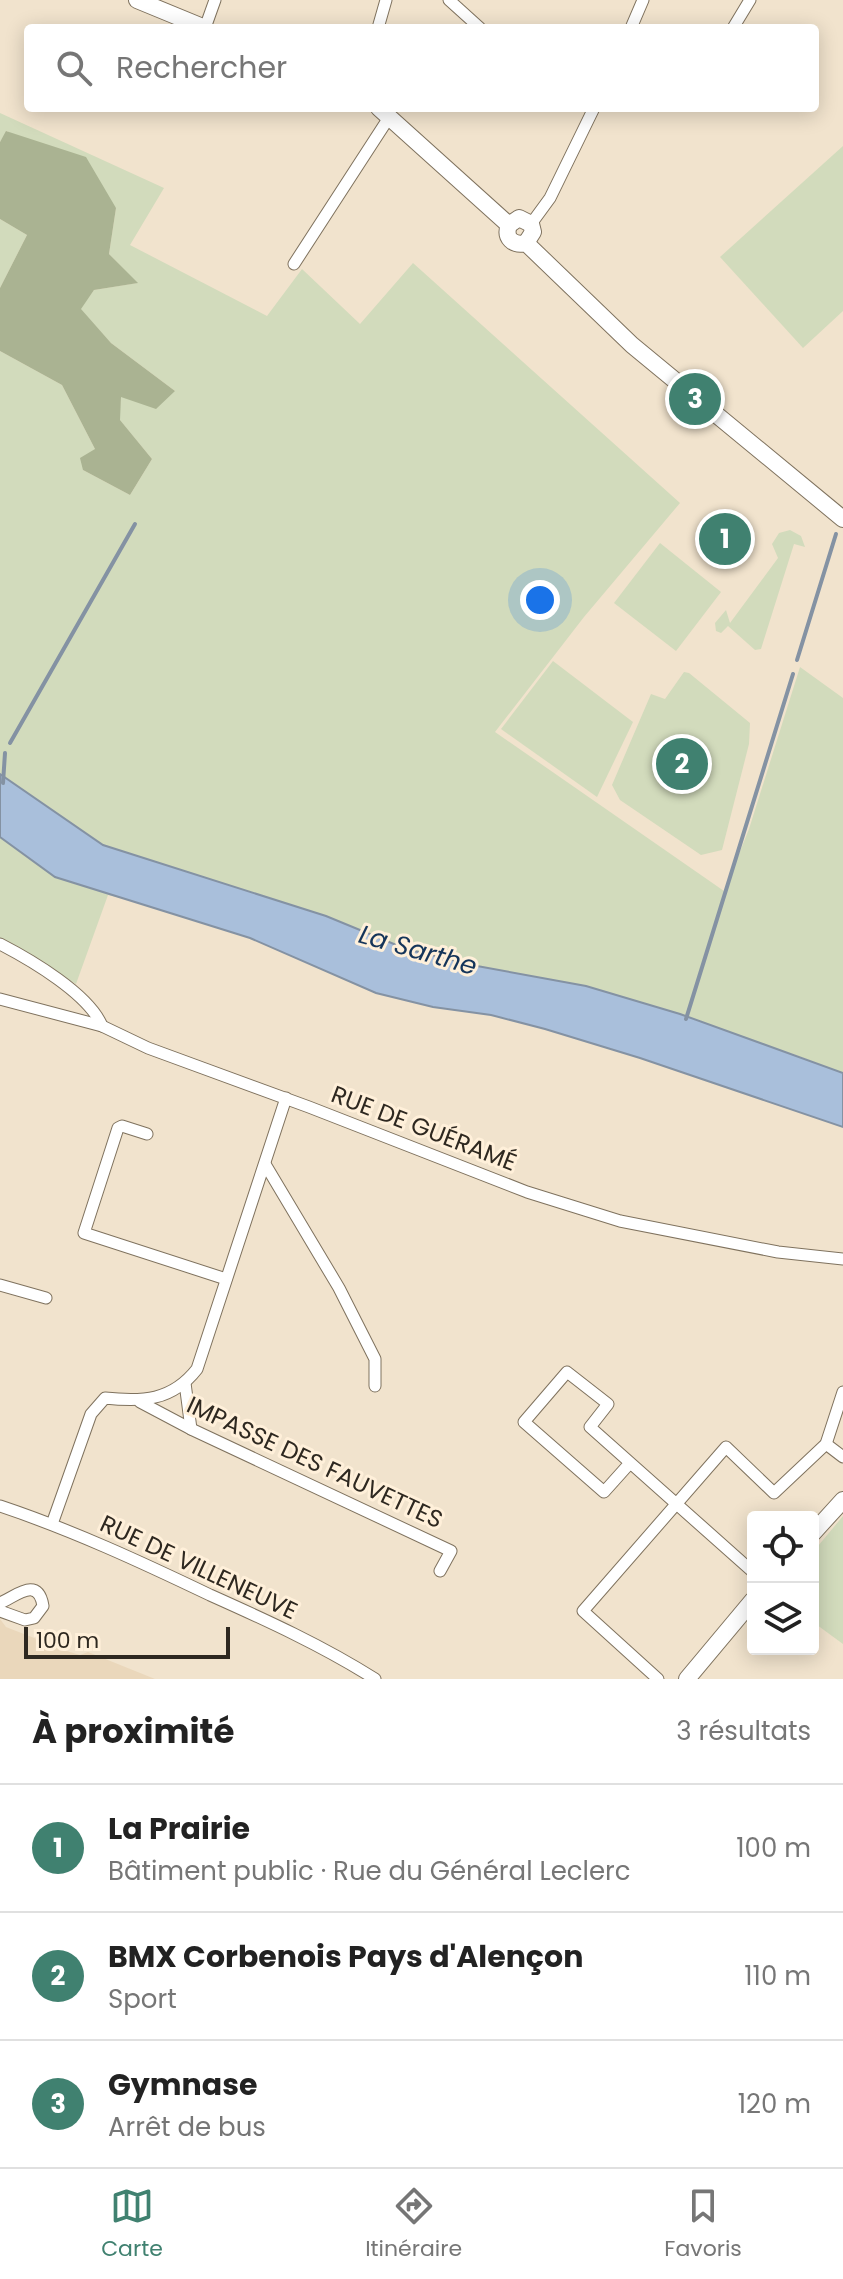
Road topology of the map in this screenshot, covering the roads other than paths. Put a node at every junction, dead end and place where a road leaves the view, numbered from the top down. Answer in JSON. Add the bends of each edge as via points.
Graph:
{"nodes":[{"id":1,"x":137,"y":0,"type":"edge"},
{"id":2,"x":215,"y":0,"type":"edge"},
{"id":3,"x":386,"y":0,"type":"edge"},
{"id":4,"x":449,"y":0,"type":"edge"},
{"id":5,"x":643,"y":0,"type":"edge"},
{"id":6,"x":750,"y":0,"type":"edge"},
{"id":7,"x":195,"y":24,"type":"edge"},
{"id":8,"x":206,"y":24,"type":"edge"},
{"id":9,"x":379,"y":24,"type":"edge"},
{"id":10,"x":476,"y":24,"type":"edge"},
{"id":11,"x":633,"y":24,"type":"edge"},
{"id":12,"x":735,"y":24,"type":"edge"},
{"id":13,"x":384,"y":112,"type":"edge"},
{"id":14,"x":592,"y":112,"type":"edge"},
{"id":15,"x":531,"y":224,"type":"junction"},
{"id":16,"x":509,"y":225,"type":"junction"},
{"id":17,"x":526,"y":243,"type":"junction"},
{"id":18,"x":294,"y":264,"type":"dead end"},
{"id":19,"x":843,"y":519,"type":"edge"},
{"id":20,"x":0,"y":944,"type":"edge"},
{"id":21,"x":0,"y":999,"type":"edge"},
{"id":22,"x":102,"y":1026,"type":"junction"},
{"id":23,"x":286,"y":1098,"type":"junction"},
{"id":24,"x":147,"y":1134,"type":"dead end"},
{"id":25,"x":265,"y":1164,"type":"junction"},
{"id":26,"x":843,"y":1259,"type":"edge"},
{"id":27,"x":226,"y":1279,"type":"junction"},
{"id":28,"x":0,"y":1285,"type":"edge"},
{"id":29,"x":46,"y":1298,"type":"dead end"},
{"id":30,"x":185,"y":1383,"type":"junction"},
{"id":31,"x":375,"y":1386,"type":"dead end"},
{"id":32,"x":843,"y":1392,"type":"edge"},
{"id":33,"x":140,"y":1402,"type":"junction"},
{"id":34,"x":191,"y":1429,"type":"junction"},
{"id":35,"x":826,"y":1444,"type":"junction"},
{"id":36,"x":843,"y":1457,"type":"edge"},
{"id":37,"x":630,"y":1463,"type":"junction"},
{"id":38,"x":843,"y":1500,"type":"edge"},
{"id":39,"x":676,"y":1504,"type":"junction"},
{"id":40,"x":0,"y":1506,"type":"edge"},
{"id":41,"x":52,"y":1524,"type":"junction"},
{"id":42,"x":819,"y":1526,"type":"edge"},
{"id":43,"x":747,"y":1567,"type":"edge"},
{"id":44,"x":440,"y":1571,"type":"dead end"},
{"id":45,"x":0,"y":1603,"type":"edge"},
{"id":46,"x":747,"y":1607,"type":"edge"},
{"id":47,"x":0,"y":1611,"type":"edge"},
{"id":48,"x":375,"y":1679,"type":"edge"},
{"id":49,"x":658,"y":1679,"type":"edge"},
{"id":50,"x":687,"y":1679,"type":"edge"}],
"edges":[{"from":1,"to":7,"type":"street"},
{"from":2,"to":8,"type":"street"},
{"from":3,"to":9,"type":"street"},
{"from":4,"to":10,"type":"street"},
{"from":5,"to":11,"type":"street"},
{"from":6,"to":12,"type":"street"},
{"from":13,"to":16,"type":"street"},
{"from":13,"to":18,"type":"street"},
{"from":14,"to":15,"type":"street","via":[[550,198]]},
{"from":15,"to":16,"type":"street","via":[[519,218]]},
{"from":15,"to":17,"type":"street","via":[[532,237]]},
{"from":16,"to":17,"type":"street","via":[[511,240]]},
{"from":17,"to":19,"type":"street","via":[[632,345]]},
{"from":20,"to":22,"type":"street","via":[[35,962],[96,1011]]},
{"from":21,"to":22,"type":"street","name":"RUE DE GUÉRAMÉ"},
{"from":22,"to":23,"type":"street","name":"RUE DE GUÉRAMÉ"},
{"from":23,"to":25,"type":"street"},
{"from":23,"to":26,"type":"street","name":"RUE DE GUÉRAMÉ","via":[[527,1192],[620,1221],[778,1252]]},
{"from":24,"to":27,"type":"street","via":[[118,1128],[84,1233]]},
{"from":25,"to":27,"type":"street"},
{"from":25,"to":31,"type":"street","via":[[375,1359]]},
{"from":27,"to":30,"type":"street","via":[[197,1369]]},
{"from":28,"to":29,"type":"street"},
{"from":30,"to":33,"type":"street"},
{"from":30,"to":34,"type":"street"},
{"from":32,"to":35,"type":"street"},
{"from":33,"to":34,"type":"street","name":"IMPASSE DES FAUVETTES"},
{"from":33,"to":41,"type":"street","via":[[105,1398],[91,1414]]},
{"from":34,"to":44,"type":"street","name":"IMPASSE DES FAUVETTES","via":[[451,1551]]},
{"from":35,"to":36,"type":"street"},
{"from":35,"to":39,"type":"street","via":[[774,1493],[726,1447]]},
{"from":37,"to":37,"type":"street","via":[[604,1492],[524,1422],[567,1372],[608,1404],[590,1427]]},
{"from":37,"to":39,"type":"street"},
{"from":38,"to":42,"type":"street"},
{"from":39,"to":43,"type":"street"},
{"from":39,"to":49,"type":"street","via":[[583,1611]]},
{"from":40,"to":41,"type":"street","name":"RUE DE VILLENEUVE"},
{"from":41,"to":48,"type":"street","name":"RUE DE VILLENEUVE","via":[[269,1622]]},
{"from":45,"to":47,"type":"street","via":[[33,1590],[43,1606],[25,1620]]},
{"from":46,"to":50,"type":"street"}]}
